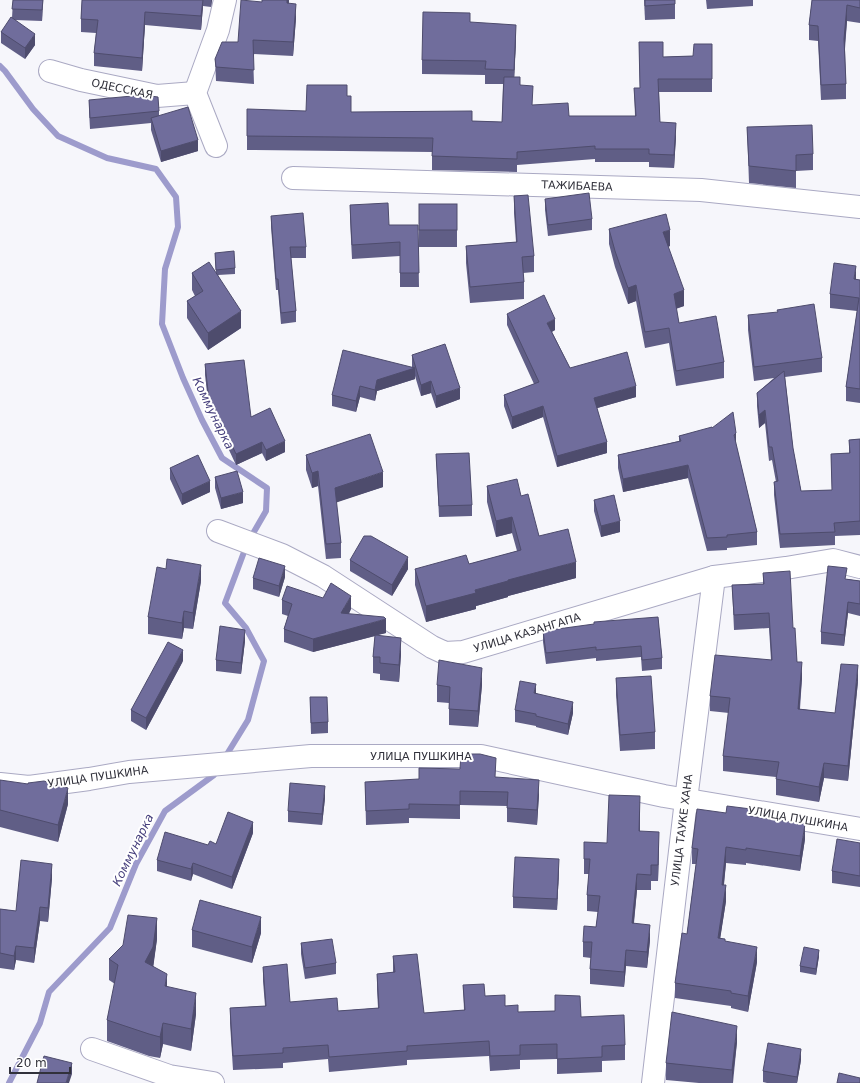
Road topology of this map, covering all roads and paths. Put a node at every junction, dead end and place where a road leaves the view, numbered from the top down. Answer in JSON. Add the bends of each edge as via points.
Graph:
{"nodes":[{"id":1,"x":225,"y":0,"type":"edge"},
{"id":2,"x":50,"y":71,"type":"dead end"},
{"id":3,"x":195,"y":93,"type":"junction"},
{"id":4,"x":216,"y":146,"type":"dead end"},
{"id":5,"x":293,"y":178,"type":"dead end"},
{"id":6,"x":860,"y":207,"type":"edge"},
{"id":7,"x":218,"y":531,"type":"dead end"},
{"id":8,"x":860,"y":567,"type":"edge"},
{"id":9,"x":714,"y":577,"type":"junction"},
{"id":10,"x":0,"y":784,"type":"edge"},
{"id":11,"x":686,"y":800,"type":"junction"},
{"id":12,"x":860,"y":829,"type":"edge"},
{"id":13,"x":92,"y":1049,"type":"dead end"},
{"id":14,"x":213,"y":1083,"type":"edge"},
{"id":15,"x":653,"y":1083,"type":"edge"}],
"edges":[{"from":1,"to":3,"type":"street","via":[[218,30]]},
{"from":2,"to":3,"type":"street","name":"ОДЕССКАЯ","via":[[157,96]]},
{"from":3,"to":4,"type":"street"},
{"from":5,"to":6,"type":"street","name":"ТАЖИБАЕВА","via":[[701,190]]},
{"from":7,"to":9,"type":"street","name":"УЛИЦА КАЗАНГАПА","via":[[282,555],[323,576],[445,653],[471,650]]},
{"from":8,"to":9,"type":"street","name":"УЛИЦА КАЗАНГАПА","via":[[833,560]]},
{"from":9,"to":11,"type":"street","name":"УЛИЦА ТАУКЕ ХАНА"},
{"from":10,"to":11,"type":"street","name":"УЛИЦА ПУШКИНА","via":[[30,786],[129,772],[311,756],[480,756]]},
{"from":11,"to":12,"type":"street","name":"УЛИЦА ПУШКИНА"},
{"from":11,"to":15,"type":"street","name":"УЛИЦА ТАУКЕ ХАНА"},
{"from":13,"to":14,"type":"street","via":[[169,1076]]}]}
